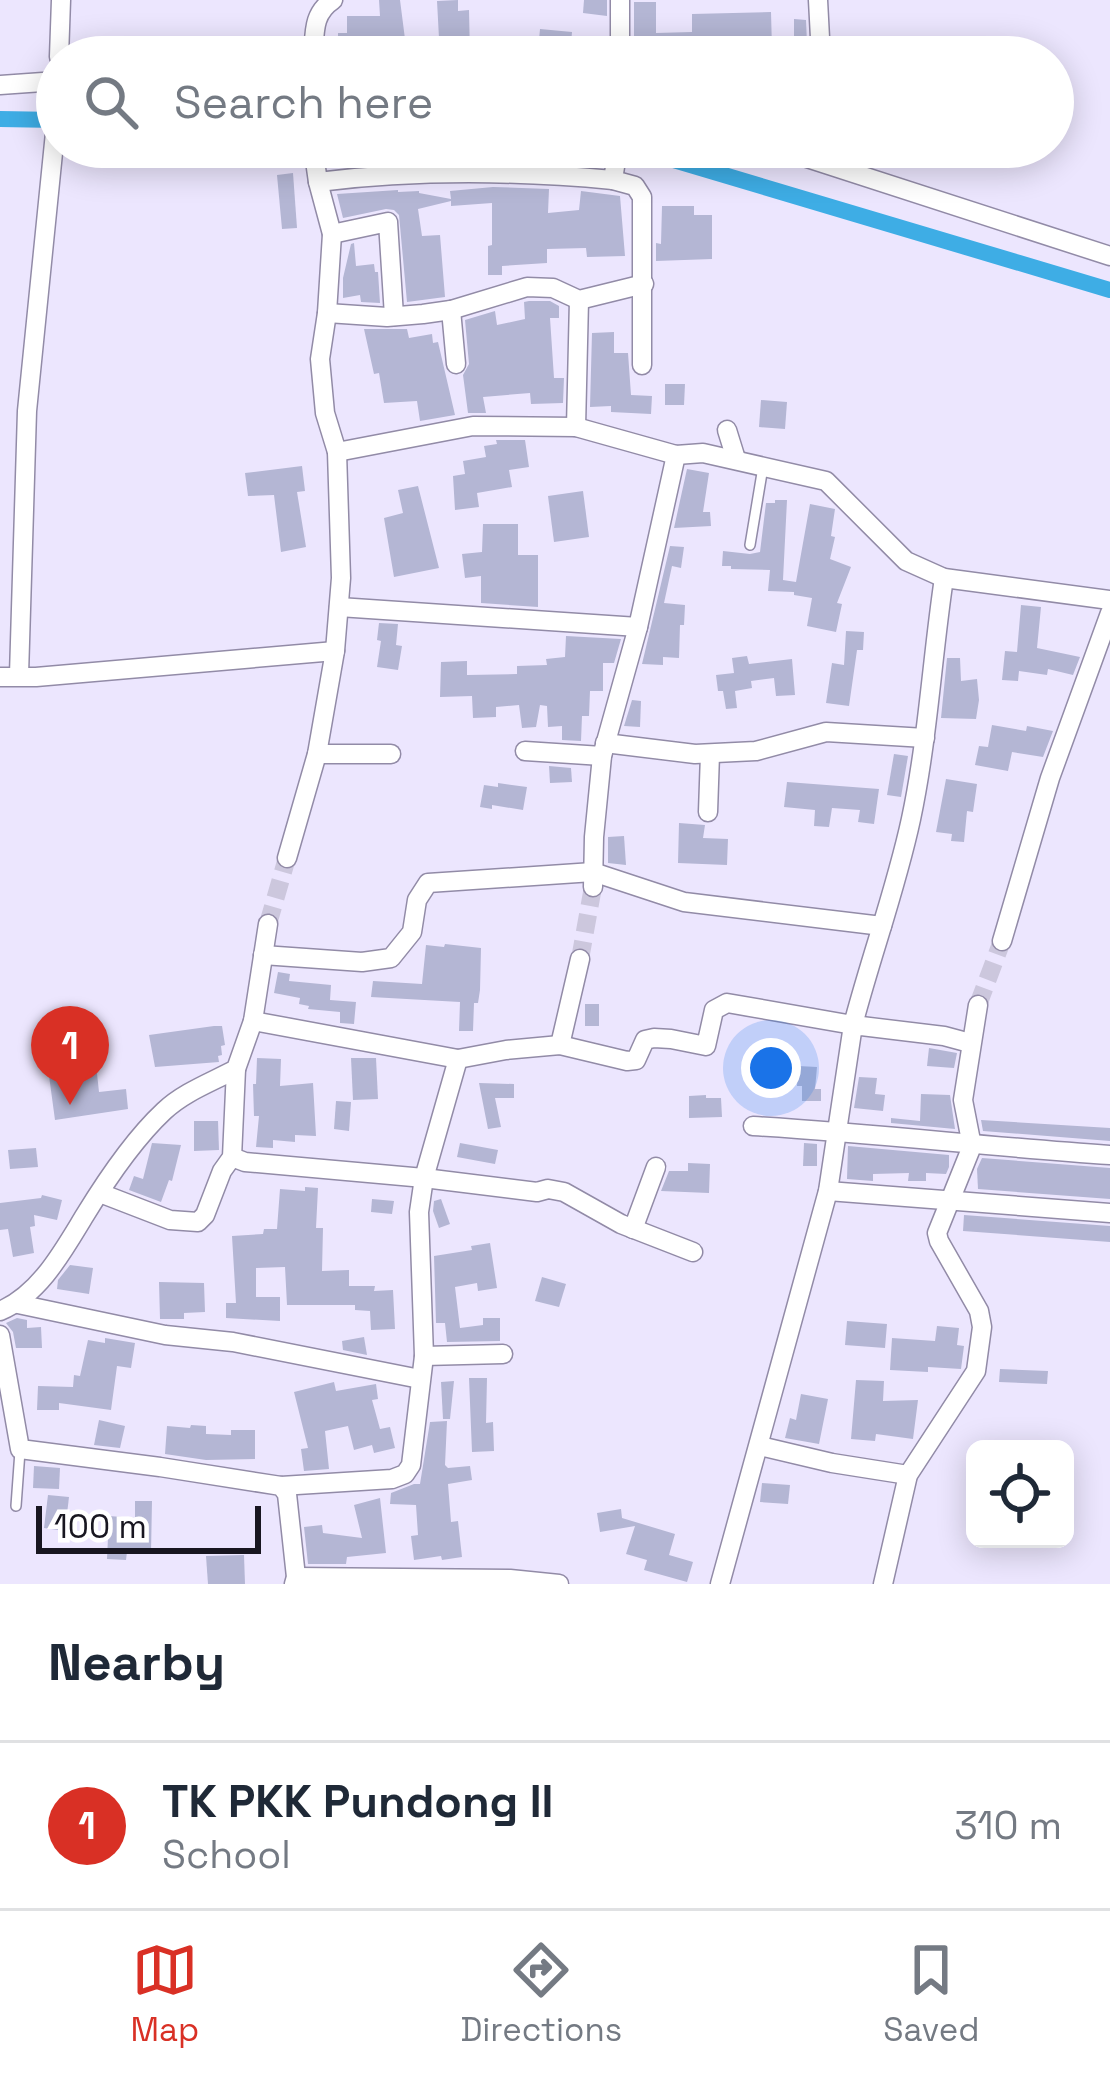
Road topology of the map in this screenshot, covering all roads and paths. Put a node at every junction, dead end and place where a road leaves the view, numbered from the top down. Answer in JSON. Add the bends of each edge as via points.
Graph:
{"nodes":[{"id":1,"x":61,"y":0,"type":"edge"},
{"id":2,"x":333,"y":0,"type":"edge"},
{"id":3,"x":620,"y":0,"type":"edge"},
{"id":4,"x":818,"y":0,"type":"edge"},
{"id":5,"x":60,"y":36,"type":"edge"},
{"id":6,"x":315,"y":36,"type":"edge"},
{"id":7,"x":620,"y":36,"type":"edge"},
{"id":8,"x":819,"y":36,"type":"edge"},
{"id":9,"x":36,"y":82,"type":"edge"},
{"id":10,"x":0,"y":85,"type":"edge"},
{"id":11,"x":52,"y":168,"type":"edge"},
{"id":12,"x":316,"y":168,"type":"edge"},
{"id":13,"x":614,"y":168,"type":"edge"},
{"id":14,"x":863,"y":168,"type":"edge"},
{"id":15,"x":613,"y":175,"type":"junction"},
{"id":16,"x":318,"y":182,"type":"junction"},
{"id":17,"x":332,"y":234,"type":"junction"},
{"id":18,"x":1110,"y":256,"type":"edge"},
{"id":19,"x":644,"y":284,"type":"junction"},
{"id":20,"x":579,"y":300,"type":"junction"},
{"id":21,"x":452,"y":310,"type":"junction"},
{"id":22,"x":327,"y":313,"type":"junction"},
{"id":23,"x":394,"y":316,"type":"junction"},
{"id":24,"x":456,"y":364,"type":"dead end"},
{"id":25,"x":642,"y":365,"type":"dead end"},
{"id":26,"x":576,"y":427,"type":"junction"},
{"id":27,"x":728,"y":430,"type":"dead end"},
{"id":28,"x":337,"y":452,"type":"junction"},
{"id":29,"x":676,"y":455,"type":"junction"},
{"id":30,"x":736,"y":459,"type":"junction"},
{"id":31,"x":763,"y":467,"type":"junction"},
{"id":32,"x":750,"y":544,"type":"dead end"},
{"id":33,"x":944,"y":578,"type":"junction"},
{"id":34,"x":1110,"y":600,"type":"edge"},
{"id":35,"x":339,"y":607,"type":"junction"},
{"id":36,"x":1110,"y":613,"type":"edge"},
{"id":37,"x":638,"y":627,"type":"junction"},
{"id":38,"x":335,"y":651,"type":"junction"},
{"id":39,"x":9,"y":676,"type":"edge"},
{"id":40,"x":925,"y":738,"type":"junction"},
{"id":41,"x":603,"y":750,"type":"junction"},
{"id":42,"x":525,"y":751,"type":"dead end"},
{"id":43,"x":317,"y":754,"type":"junction"},
{"id":44,"x":391,"y":754,"type":"dead end"},
{"id":45,"x":710,"y":754,"type":"junction"},
{"id":46,"x":708,"y":812,"type":"dead end"},
{"id":47,"x":287,"y":858,"type":"tunnel mouth"},
{"id":48,"x":593,"y":880,"type":"junction"},
{"id":49,"x":268,"y":924,"type":"tunnel mouth"},
{"id":50,"x":882,"y":926,"type":"junction"},
{"id":51,"x":1002,"y":941,"type":"tunnel mouth"},
{"id":52,"x":263,"y":955,"type":"junction"},
{"id":53,"x":580,"y":959,"type":"tunnel mouth"},
{"id":54,"x":978,"y":1005,"type":"tunnel mouth"},
{"id":55,"x":253,"y":1021,"type":"junction"},
{"id":56,"x":854,"y":1025,"type":"junction"},
{"id":57,"x":970,"y":1043,"type":"junction"},
{"id":58,"x":560,"y":1045,"type":"junction"},
{"id":59,"x":458,"y":1059,"type":"junction"},
{"id":60,"x":236,"y":1069,"type":"junction"},
{"id":61,"x":753,"y":1126,"type":"dead end"},
{"id":62,"x":836,"y":1131,"type":"junction"},
{"id":63,"x":972,"y":1146,"type":"junction"},
{"id":64,"x":1110,"y":1155,"type":"edge"},
{"id":65,"x":232,"y":1157,"type":"junction"},
{"id":66,"x":656,"y":1167,"type":"dead end"},
{"id":67,"x":424,"y":1178,"type":"junction"},
{"id":68,"x":828,"y":1191,"type":"junction"},
{"id":69,"x":100,"y":1193,"type":"junction"},
{"id":70,"x":948,"y":1202,"type":"junction"},
{"id":71,"x":1110,"y":1214,"type":"edge"},
{"id":72,"x":634,"y":1229,"type":"junction"},
{"id":73,"x":692,"y":1252,"type":"dead end"},
{"id":74,"x":9,"y":1307,"type":"edge"},
{"id":75,"x":0,"y":1335,"type":"edge"},
{"id":76,"x":503,"y":1354,"type":"dead end"},
{"id":77,"x":424,"y":1356,"type":"junction"},
{"id":78,"x":420,"y":1379,"type":"junction"},
{"id":79,"x":760,"y":1446,"type":"junction"},
{"id":80,"x":10,"y":1449,"type":"edge"},
{"id":81,"x":908,"y":1475,"type":"junction"},
{"id":82,"x":281,"y":1486,"type":"junction"},
{"id":83,"x":16,"y":1506,"type":"dead end"},
{"id":84,"x":295,"y":1581,"type":"edge"},
{"id":85,"x":559,"y":1584,"type":"edge"},
{"id":86,"x":720,"y":1584,"type":"edge"},
{"id":87,"x":883,"y":1584,"type":"edge"}],
"edges":[{"from":1,"to":5,"type":"street"},
{"from":2,"to":6,"type":"street","via":[[316,18]]},
{"from":3,"to":7,"type":"street"},
{"from":4,"to":8,"type":"street"},
{"from":9,"to":10,"type":"street"},
{"from":11,"to":39,"type":"street"},
{"from":12,"to":16,"type":"street"},
{"from":13,"to":15,"type":"street"},
{"from":14,"to":18,"type":"street"},
{"from":15,"to":16,"type":"street"},
{"from":15,"to":19,"type":"street","via":[[642,196]]},
{"from":16,"to":17,"type":"street"},
{"from":17,"to":22,"type":"street"},
{"from":17,"to":23,"type":"street","via":[[388,222]]},
{"from":19,"to":20,"type":"street"},
{"from":19,"to":25,"type":"street"},
{"from":20,"to":21,"type":"street","via":[[527,287]]},
{"from":20,"to":26,"type":"street"},
{"from":21,"to":23,"type":"street"},
{"from":21,"to":24,"type":"street"},
{"from":22,"to":23,"type":"street"},
{"from":22,"to":28,"type":"street","via":[[320,359]]},
{"from":26,"to":28,"type":"street","via":[[473,426]]},
{"from":26,"to":29,"type":"street"},
{"from":27,"to":30,"type":"street"},
{"from":28,"to":35,"type":"street"},
{"from":29,"to":30,"type":"street"},
{"from":29,"to":37,"type":"street"},
{"from":30,"to":31,"type":"street"},
{"from":31,"to":32,"type":"lane"},
{"from":31,"to":33,"type":"street","via":[[826,481],[906,561]]},
{"from":33,"to":34,"type":"street"},
{"from":33,"to":40,"type":"street"},
{"from":35,"to":37,"type":"street"},
{"from":35,"to":38,"type":"street"},
{"from":36,"to":51,"type":"street"},
{"from":37,"to":41,"type":"street"},
{"from":38,"to":39,"type":"street"},
{"from":38,"to":43,"type":"street"},
{"from":40,"to":45,"type":"street","via":[[826,732]]},
{"from":40,"to":50,"type":"street"},
{"from":41,"to":42,"type":"street"},
{"from":41,"to":45,"type":"street"},
{"from":41,"to":48,"type":"street"},
{"from":43,"to":44,"type":"street"},
{"from":43,"to":47,"type":"street"},
{"from":45,"to":46,"type":"street"},
{"from":48,"to":50,"type":"street","via":[[684,902]]},
{"from":48,"to":52,"type":"street","via":[[428,883],[412,932],[392,958]]},
{"from":49,"to":52,"type":"street"},
{"from":50,"to":56,"type":"street"},
{"from":52,"to":55,"type":"street"},
{"from":53,"to":58,"type":"street"},
{"from":54,"to":57,"type":"street"},
{"from":55,"to":59,"type":"street"},
{"from":55,"to":60,"type":"street"},
{"from":56,"to":57,"type":"street"},
{"from":56,"to":58,"type":"street","via":[[727,1003],[714,1010],[706,1046],[654,1037],[627,1061]]},
{"from":56,"to":62,"type":"street"},
{"from":57,"to":63,"type":"street","via":[[963,1100]]},
{"from":58,"to":59,"type":"street"},
{"from":59,"to":67,"type":"street"},
{"from":60,"to":65,"type":"street"},
{"from":60,"to":69,"type":"street","via":[[163,1112]]},
{"from":61,"to":62,"type":"street"},
{"from":62,"to":63,"type":"street"},
{"from":62,"to":68,"type":"street"},
{"from":63,"to":64,"type":"street"},
{"from":63,"to":70,"type":"street"},
{"from":65,"to":67,"type":"street"},
{"from":65,"to":69,"type":"street","via":[[198,1222],[170,1220]]},
{"from":66,"to":72,"type":"street"},
{"from":67,"to":72,"type":"street","via":[[564,1192]]},
{"from":67,"to":77,"type":"street"},
{"from":68,"to":70,"type":"street"},
{"from":68,"to":79,"type":"street"},
{"from":69,"to":74,"type":"street","via":[[61,1256]]},
{"from":70,"to":71,"type":"street"},
{"from":70,"to":81,"type":"street","via":[[938,1238],[982,1319],[976,1371]]},
{"from":72,"to":73,"type":"street"},
{"from":74,"to":78,"type":"street"},
{"from":75,"to":80,"type":"street"},
{"from":76,"to":77,"type":"street"},
{"from":77,"to":78,"type":"street"},
{"from":78,"to":82,"type":"street","via":[[405,1474]]},
{"from":79,"to":81,"type":"street"},
{"from":79,"to":86,"type":"street"},
{"from":80,"to":82,"type":"street"},
{"from":80,"to":83,"type":"lane"},
{"from":81,"to":87,"type":"street"},
{"from":82,"to":84,"type":"street"},
{"from":84,"to":85,"type":"street"}]}
